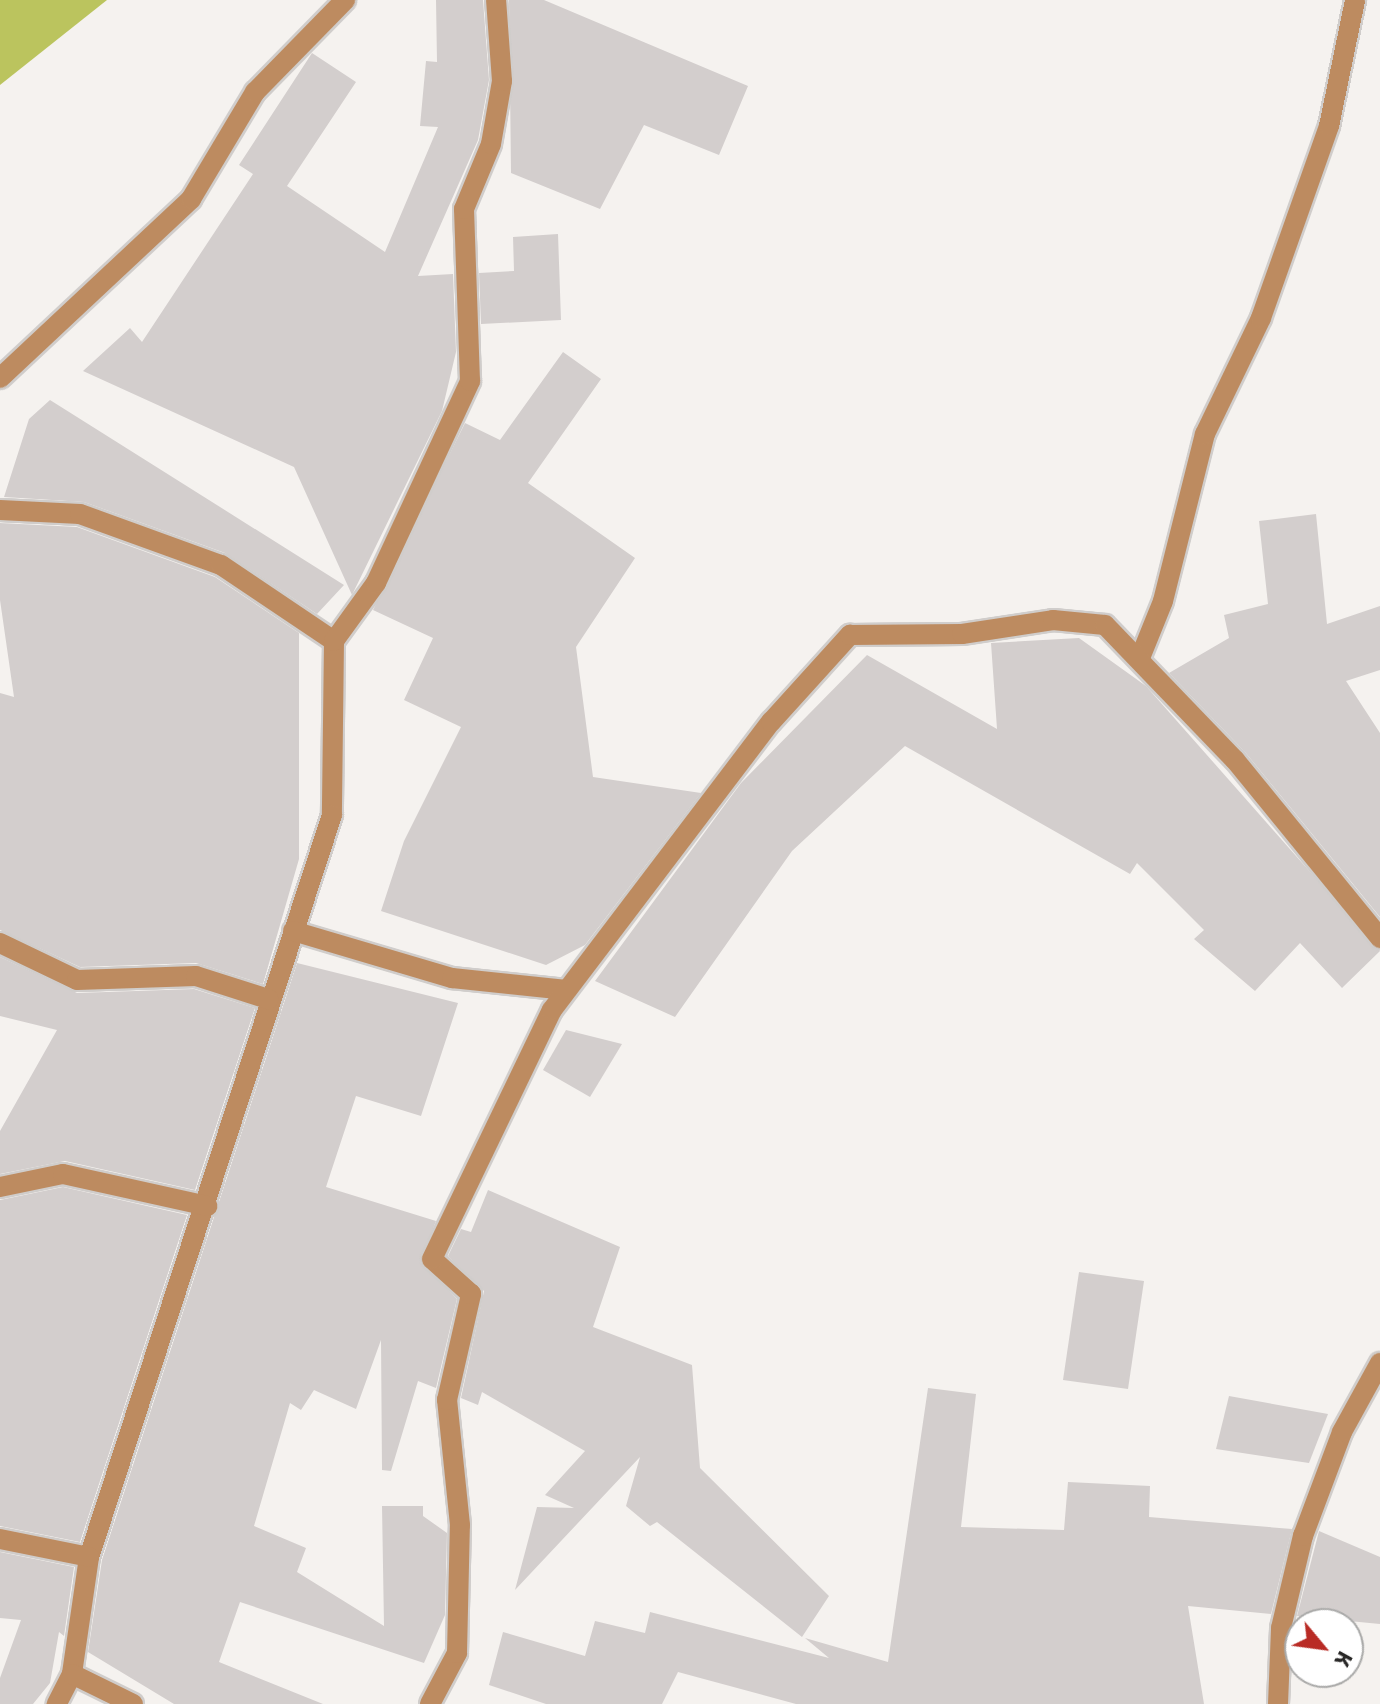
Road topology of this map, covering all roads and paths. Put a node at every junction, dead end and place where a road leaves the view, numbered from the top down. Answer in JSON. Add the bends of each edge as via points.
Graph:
{"nodes":[{"id":1,"x":345,"y":0,"type":"edge"},
{"id":2,"x":496,"y":0,"type":"edge"},
{"id":3,"x":1355,"y":0,"type":"edge"},
{"id":4,"x":0,"y":378,"type":"edge"},
{"id":5,"x":0,"y":510,"type":"edge"},
{"id":6,"x":334,"y":641,"type":"junction"},
{"id":7,"x":1140,"y":658,"type":"junction"},
{"id":8,"x":293,"y":931,"type":"junction"},
{"id":9,"x":1380,"y":938,"type":"edge"},
{"id":10,"x":0,"y":943,"type":"edge"},
{"id":11,"x":566,"y":990,"type":"junction"},
{"id":12,"x":268,"y":999,"type":"junction"},
{"id":13,"x":0,"y":1187,"type":"edge"},
{"id":14,"x":207,"y":1206,"type":"junction"},
{"id":15,"x":1380,"y":1363,"type":"edge"},
{"id":16,"x":0,"y":1539,"type":"edge"},
{"id":17,"x":89,"y":1557,"type":"junction"},
{"id":18,"x":72,"y":1674,"type":"junction"},
{"id":19,"x":57,"y":1704,"type":"edge"},
{"id":20,"x":133,"y":1704,"type":"edge"},
{"id":21,"x":430,"y":1704,"type":"edge"},
{"id":22,"x":1278,"y":1704,"type":"edge"}],
"edges":[{"from":1,"to":4,"type":"street","via":[[255,92],[191,199]]},
{"from":2,"to":6,"type":"street","via":[[502,81],[491,144],[464,209],[470,381],[376,583]]},
{"from":3,"to":7,"type":"street","via":[[1329,126],[1261,318],[1205,434],[1163,601]]},
{"from":5,"to":6,"type":"street","via":[[80,514],[221,565]]},
{"from":6,"to":8,"type":"street","via":[[332,815]]},
{"from":7,"to":9,"type":"street"},
{"from":7,"to":11,"type":"street","via":[[1105,625],[1053,620],[962,634],[850,635],[771,722]]},
{"from":8,"to":11,"type":"street","via":[[452,978]]},
{"from":8,"to":12,"type":"street"},
{"from":10,"to":12,"type":"street","via":[[77,980],[196,976]]},
{"from":11,"to":21,"type":"street","via":[[432,1259],[471,1294],[447,1400],[460,1525],[457,1653]]},
{"from":12,"to":14,"type":"street"},
{"from":13,"to":14,"type":"street","via":[[63,1174]]},
{"from":14,"to":17,"type":"street"},
{"from":15,"to":22,"type":"street","via":[[1342,1432],[1303,1536],[1281,1628]]},
{"from":16,"to":17,"type":"street"},
{"from":17,"to":18,"type":"street"},
{"from":18,"to":19,"type":"street"},
{"from":18,"to":20,"type":"street"}]}
